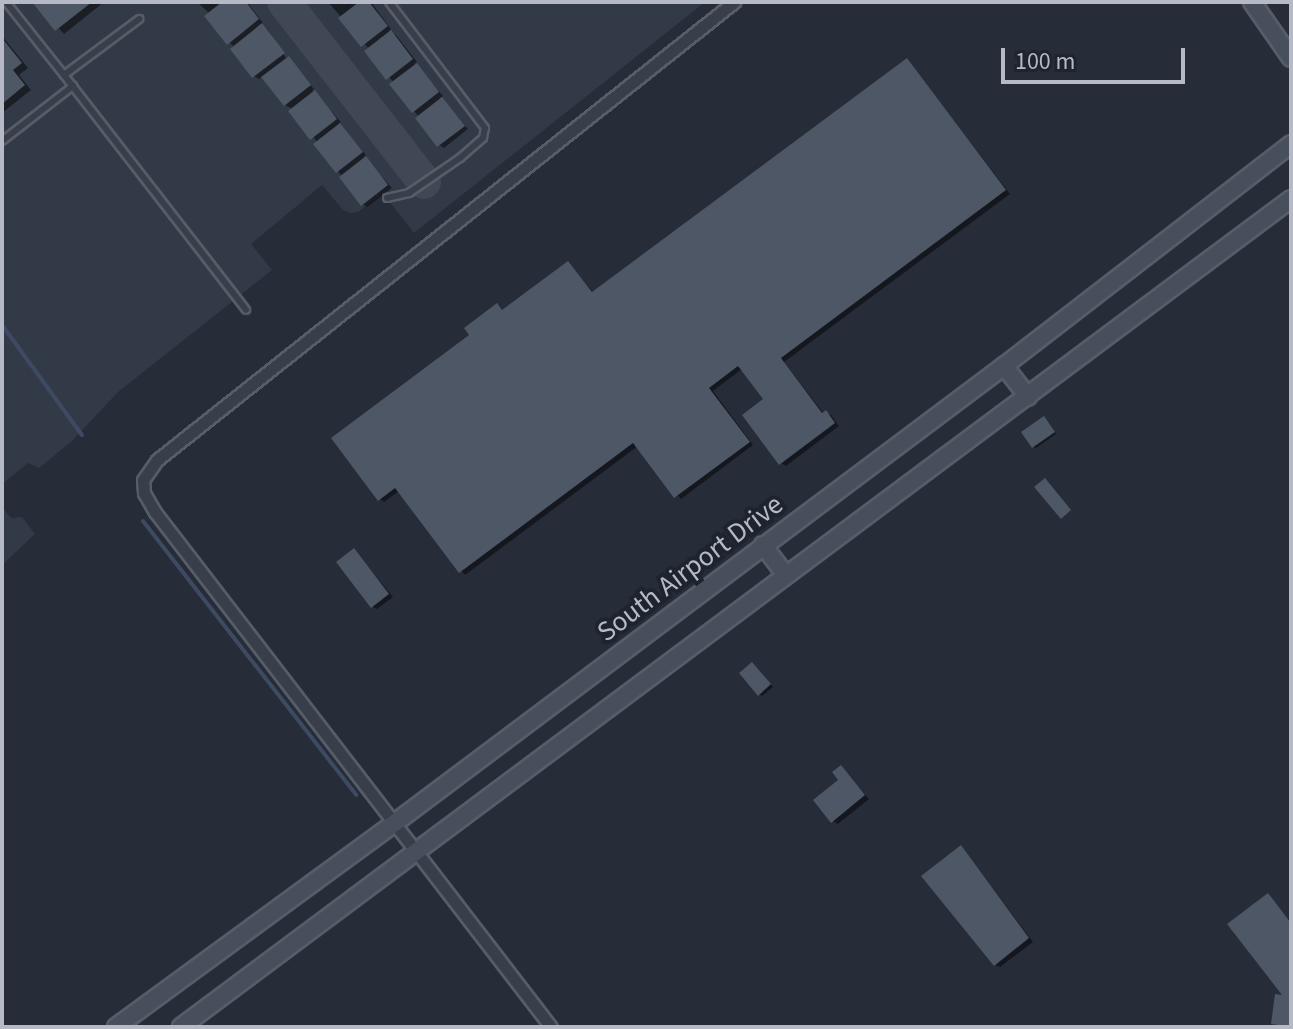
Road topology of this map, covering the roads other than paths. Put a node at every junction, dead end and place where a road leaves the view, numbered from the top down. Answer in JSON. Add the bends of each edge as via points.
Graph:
{"nodes":[{"id":1,"x":6,"y":2,"type":"edge"},
{"id":2,"x":389,"y":2,"type":"edge"},
{"id":3,"x":734,"y":2,"type":"edge"},
{"id":4,"x":1252,"y":2,"type":"edge"},
{"id":5,"x":139,"y":19,"type":"dead end"},
{"id":6,"x":1291,"y":58,"type":"edge"},
{"id":7,"x":64,"y":75,"type":"junction"},
{"id":8,"x":73,"y":86,"type":"junction"},
{"id":9,"x":2,"y":141,"type":"edge"},
{"id":10,"x":1291,"y":144,"type":"edge"},
{"id":11,"x":387,"y":198,"type":"dead end"},
{"id":12,"x":1291,"y":199,"type":"edge"},
{"id":13,"x":246,"y":310,"type":"dead end"},
{"id":14,"x":1004,"y":366,"type":"junction"},
{"id":15,"x":1028,"y":397,"type":"junction"},
{"id":16,"x":763,"y":545,"type":"junction"},
{"id":17,"x":785,"y":574,"type":"junction"},
{"id":18,"x":396,"y":822,"type":"junction"},
{"id":19,"x":417,"y":851,"type":"junction"},
{"id":20,"x":124,"y":1025,"type":"edge"},
{"id":21,"x":181,"y":1027,"type":"edge"},
{"id":22,"x":551,"y":1027,"type":"edge"}],
"edges":[{"from":1,"to":7,"type":"lane"},
{"from":2,"to":11,"type":"lane","via":[[485,128],[483,138],[460,158],[409,193]]},
{"from":3,"to":18,"type":"street","via":[[153,463],[145,476],[143,488],[155,512]]},
{"from":4,"to":6,"type":"main road"},
{"from":5,"to":7,"type":"lane"},
{"from":7,"to":8,"type":"lane"},
{"from":8,"to":9,"type":"lane"},
{"from":8,"to":13,"type":"lane"},
{"from":10,"to":14,"type":"main road","name":"South Airport Drive"},
{"from":12,"to":15,"type":"main road"},
{"from":14,"to":15,"type":"main road"},
{"from":14,"to":16,"type":"main road","name":"South Airport Drive"},
{"from":15,"to":17,"type":"main road"},
{"from":16,"to":17,"type":"main road"},
{"from":16,"to":18,"type":"main road","name":"South Airport Drive"},
{"from":17,"to":19,"type":"main road"},
{"from":18,"to":19,"type":"street"},
{"from":18,"to":20,"type":"main road","name":"South Airport Drive"},
{"from":19,"to":21,"type":"main road"},
{"from":19,"to":22,"type":"street"}]}
